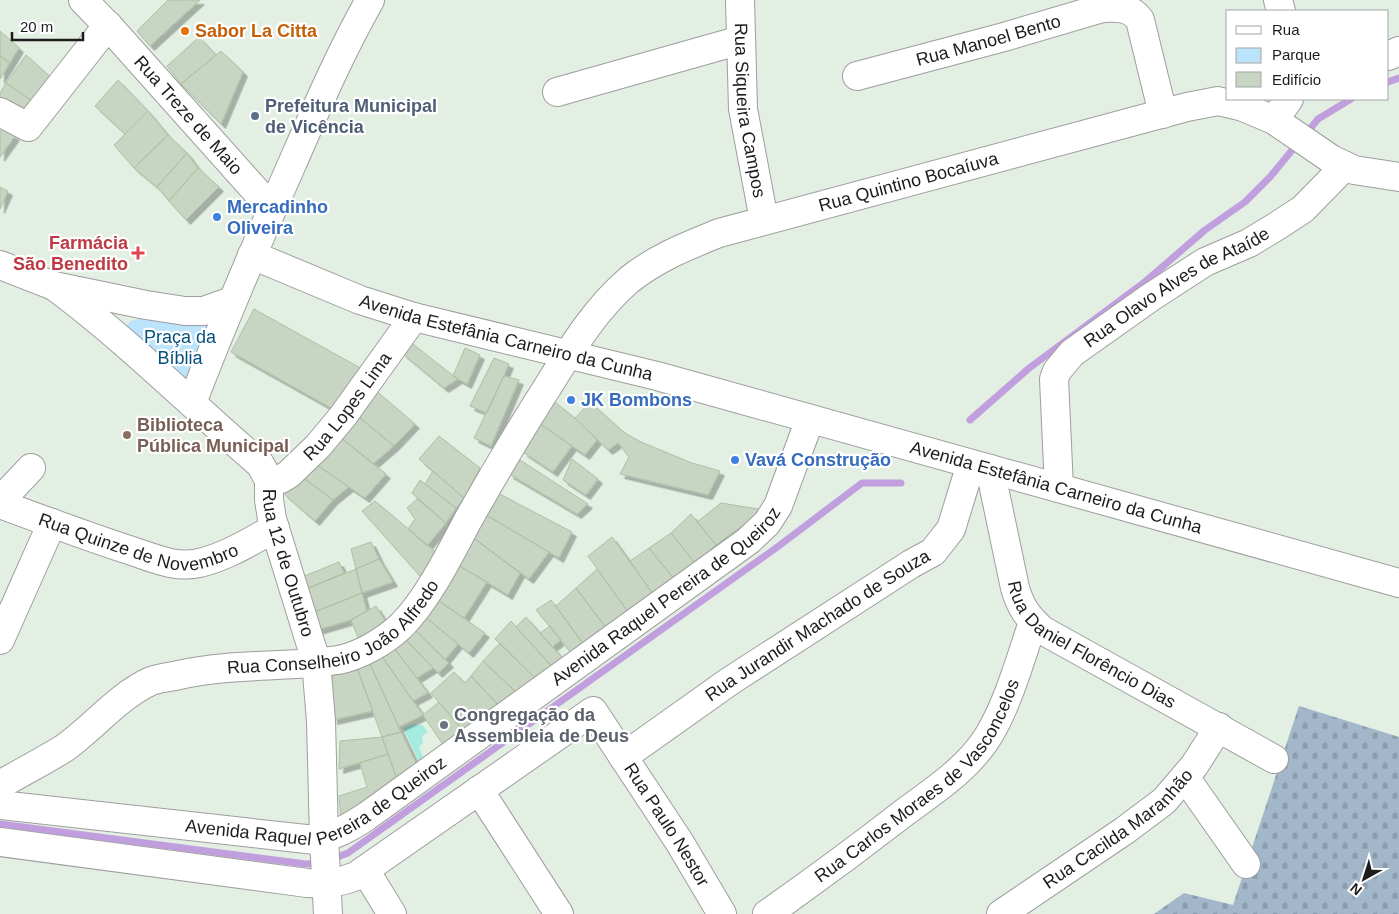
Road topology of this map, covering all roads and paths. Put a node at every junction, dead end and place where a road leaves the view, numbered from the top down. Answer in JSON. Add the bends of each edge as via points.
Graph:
{"nodes":[{"id":1,"x":83,"y":0,"type":"edge"},
{"id":2,"x":370,"y":0,"type":"edge"},
{"id":3,"x":740,"y":0,"type":"edge"},
{"id":4,"x":108,"y":26,"type":"junction"},
{"id":5,"x":741,"y":40,"type":"junction"},
{"id":6,"x":857,"y":76,"type":"dead end"},
{"id":7,"x":557,"y":92,"type":"dead end"},
{"id":8,"x":0,"y":112,"type":"edge"},
{"id":9,"x":1163,"y":114,"type":"junction"},
{"id":10,"x":1283,"y":116,"type":"edge"},
{"id":11,"x":1344,"y":166,"type":"junction"},
{"id":12,"x":1399,"y":177,"type":"edge"},
{"id":13,"x":272,"y":210,"type":"junction"},
{"id":14,"x":764,"y":220,"type":"junction"},
{"id":15,"x":252,"y":255,"type":"junction"},
{"id":16,"x":0,"y":264,"type":"edge"},
{"id":17,"x":54,"y":286,"type":"junction"},
{"id":18,"x":232,"y":301,"type":"junction"},
{"id":19,"x":414,"y":317,"type":"junction"},
{"id":20,"x":567,"y":355,"type":"junction"},
{"id":21,"x":192,"y":403,"type":"junction"},
{"id":22,"x":810,"y":419,"type":"junction"},
{"id":23,"x":981,"y":467,"type":"junction"},
{"id":24,"x":31,"y":468,"type":"dead end"},
{"id":25,"x":269,"y":480,"type":"junction"},
{"id":26,"x":1059,"y":488,"type":"junction"},
{"id":27,"x":0,"y":502,"type":"edge"},
{"id":28,"x":52,"y":523,"type":"junction"},
{"id":29,"x":275,"y":528,"type":"junction"},
{"id":30,"x":1399,"y":583,"type":"edge"},
{"id":31,"x":1033,"y":622,"type":"junction"},
{"id":32,"x":0,"y":640,"type":"edge"},
{"id":33,"x":316,"y":661,"type":"junction"},
{"id":34,"x":1219,"y":727,"type":"junction"},
{"id":35,"x":623,"y":757,"type":"junction"},
{"id":36,"x":1274,"y":759,"type":"dead end"},
{"id":37,"x":1185,"y":776,"type":"junction"},
{"id":38,"x":0,"y":785,"type":"edge"},
{"id":39,"x":479,"y":790,"type":"junction"},
{"id":40,"x":0,"y":805,"type":"edge"},
{"id":41,"x":0,"y":842,"type":"edge"},
{"id":42,"x":324,"y":843,"type":"junction"},
{"id":43,"x":1246,"y":864,"type":"dead end"},
{"id":44,"x":365,"y":870,"type":"junction"},
{"id":45,"x":326,"y":880,"type":"junction"},
{"id":46,"x":328,"y":914,"type":"edge"},
{"id":47,"x":392,"y":914,"type":"edge"},
{"id":48,"x":559,"y":914,"type":"edge"},
{"id":49,"x":722,"y":914,"type":"edge"},
{"id":50,"x":767,"y":914,"type":"edge"},
{"id":51,"x":1001,"y":914,"type":"edge"}],
"edges":[{"from":1,"to":4,"type":"street","name":"Rua Treze de Maio"},
{"from":2,"to":13,"type":"street","via":[[320,101]]},
{"from":3,"to":5,"type":"street","name":"Rua Siqueira Campos"},
{"from":4,"to":8,"type":"street","via":[[28,127]]},
{"from":4,"to":13,"type":"street","name":"Rua Treze de Maio"},
{"from":5,"to":7,"type":"street"},
{"from":5,"to":14,"type":"street","name":"Rua Siqueira Campos","via":[[743,109]]},
{"from":6,"to":9,"type":"street","name":"Rua Manoel Bento","via":[[1114,7],[1136,14],[1140,20]]},
{"from":9,"to":10,"type":"street","name":"Rua Quintino Bocaíuva","via":[[1218,101]]},
{"from":9,"to":14,"type":"street","name":"Rua Quintino Bocaíuva"},
{"from":10,"to":11,"type":"street","name":"Rua Quintino Bocaíuva","via":[[1315,147]]},
{"from":11,"to":12,"type":"street"},
{"from":11,"to":26,"type":"street","name":"Rua Olavo Alves de Ataíde","via":[[1303,209],[1249,243],[1206,262],[1174,282],[1062,363],[1054,379]]},
{"from":13,"to":15,"type":"street"},
{"from":14,"to":20,"type":"street","name":"Rua Quintino Bocaíuva","via":[[718,233],[652,264],[605,302]]},
{"from":15,"to":18,"type":"street"},
{"from":15,"to":19,"type":"street","name":"Avenida Estefânia Carneiro da Cunha","via":[[360,300]]},
{"from":16,"to":17,"type":"street"},
{"from":17,"to":18,"type":"street","via":[[184,311],[204,311]]},
{"from":17,"to":21,"type":"street"},
{"from":18,"to":21,"type":"street"},
{"from":19,"to":20,"type":"street","name":"Avenida Estefânia Carneiro da Cunha"},
{"from":19,"to":25,"type":"street","name":"Rua Lopes Lima","via":[[318,446],[289,474]]},
{"from":20,"to":22,"type":"street","name":"Avenida Estefânia Carneiro da Cunha","via":[[657,376]]},
{"from":20,"to":33,"type":"street","name":"Rua Conselheiro João Alfredo","via":[[492,477],[444,565],[404,623],[372,647],[340,659]]},
{"from":21,"to":25,"type":"street","via":[[260,464]]},
{"from":22,"to":23,"type":"street","name":"Avenida Estefânia Carneiro da Cunha"},
{"from":22,"to":42,"type":"street","name":"Avenida Raquel Pereira de Queiroz","via":[[778,506],[748,541],[368,816]]},
{"from":23,"to":26,"type":"street","name":"Avenida Estefânia Carneiro da Cunha"},
{"from":23,"to":31,"type":"street","name":"Rua Daniel Florêncio Dias","via":[[1020,604]]},
{"from":23,"to":35,"type":"street","name":"Rua Jurandir Machado de Souza","via":[[951,529],[933,552],[730,681]]},
{"from":24,"to":27,"type":"street"},
{"from":25,"to":29,"type":"street","name":"Rua 12 de Outubro"},
{"from":26,"to":30,"type":"street","name":"Avenida Estefânia Carneiro da Cunha"},
{"from":27,"to":28,"type":"street","name":"Rua Quinze de Novembro"},
{"from":28,"to":29,"type":"street","name":"Rua Quinze de Novembro","via":[[184,565],[198,564],[225,554]]},
{"from":28,"to":32,"type":"street"},
{"from":29,"to":33,"type":"street","name":"Rua 12 de Outubro"},
{"from":31,"to":34,"type":"street","name":"Rua Daniel Florêncio Dias","via":[[1042,630]]},
{"from":31,"to":50,"type":"street","name":"Rua Carlos Moraes de Vasconcelos","via":[[1001,712],[973,757],[839,863]]},
{"from":33,"to":38,"type":"street","name":"Rua Conselheiro João Alfredo","via":[[204,669],[152,681],[126,697],[62,749]]},
{"from":33,"to":42,"type":"street","name":"Rua 12 de Outubro"},
{"from":34,"to":36,"type":"street","name":"Rua Daniel Florêncio Dias"},
{"from":34,"to":37,"type":"street","name":"Rua Cacilda Maranhão"},
{"from":35,"to":39,"type":"street","name":"Rua Paulo Nestor","via":[[592,711]]},
{"from":35,"to":49,"type":"street","name":"Rua Paulo Nestor"},
{"from":37,"to":43,"type":"street"},
{"from":37,"to":51,"type":"street","name":"Rua Cacilda Maranhão","via":[[1164,800],[1124,831]]},
{"from":39,"to":44,"type":"street"},
{"from":39,"to":48,"type":"street"},
{"from":40,"to":42,"type":"street","name":"Avenida Raquel Pereira de Queiroz"},
{"from":41,"to":45,"type":"street"},
{"from":42,"to":45,"type":"street","name":"Rua 12 de Outubro"},
{"from":44,"to":45,"type":"street","via":[[343,882]]},
{"from":44,"to":47,"type":"street"},
{"from":45,"to":46,"type":"street","name":"Rua 12 de Outubro"}]}
